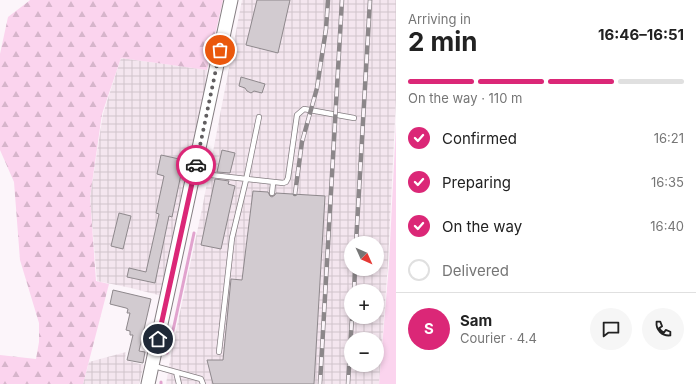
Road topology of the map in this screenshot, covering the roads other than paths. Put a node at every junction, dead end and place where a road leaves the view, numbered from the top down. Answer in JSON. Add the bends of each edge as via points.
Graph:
{"nodes":[{"id":1,"x":231,"y":0,"type":"edge"},
{"id":2,"x":259,"y":117,"type":"dead end"},
{"id":3,"x":354,"y":118,"type":"dead end"},
{"id":4,"x":194,"y":175,"type":"junction"},
{"id":5,"x":246,"y":180,"type":"junction"},
{"id":6,"x":273,"y":182,"type":"junction"},
{"id":7,"x":272,"y":193,"type":"dead end"},
{"id":8,"x":218,"y":352,"type":"dead end"},
{"id":9,"x":152,"y":366,"type":"junction"},
{"id":10,"x":176,"y":372,"type":"junction"},
{"id":11,"x":148,"y":384,"type":"edge"},
{"id":12,"x":179,"y":384,"type":"edge"},
{"id":13,"x":203,"y":384,"type":"edge"}],
"edges":[{"from":1,"to":4,"type":"main road"},
{"from":2,"to":5,"type":"lane"},
{"from":3,"to":6,"type":"lane","via":[[304,109],[297,114],[288,178],[283,183]]},
{"from":4,"to":5,"type":"lane"},
{"from":4,"to":9,"type":"main road"},
{"from":5,"to":6,"type":"lane"},
{"from":5,"to":8,"type":"lane","via":[[232,238]]},
{"from":6,"to":7,"type":"lane"},
{"from":9,"to":10,"type":"lane"},
{"from":9,"to":11,"type":"main road"},
{"from":10,"to":12,"type":"lane"},
{"from":10,"to":13,"type":"lane","via":[[201,379]]}]}
